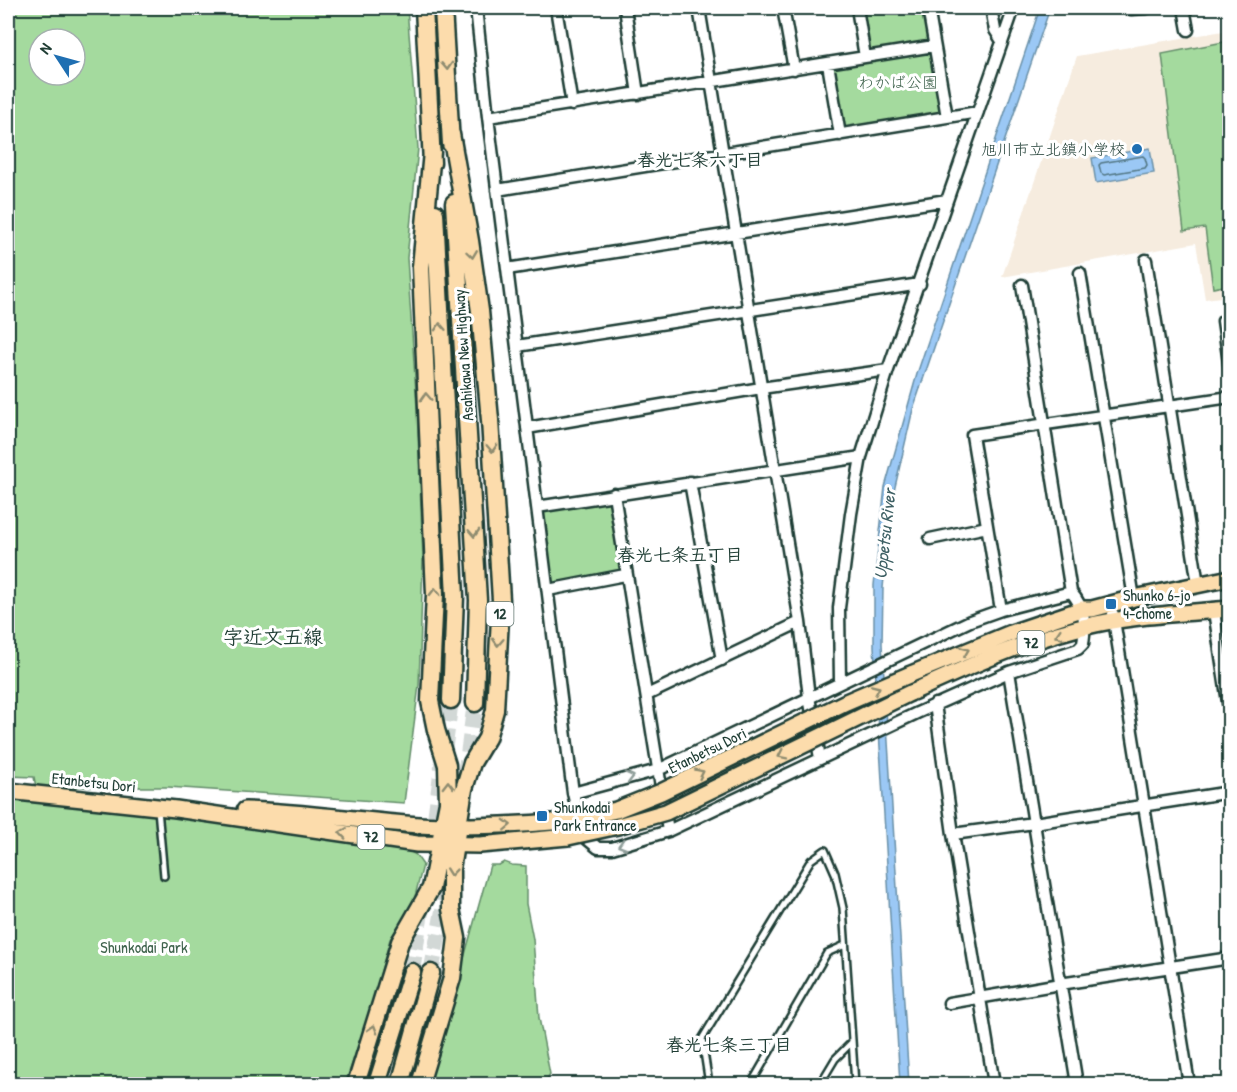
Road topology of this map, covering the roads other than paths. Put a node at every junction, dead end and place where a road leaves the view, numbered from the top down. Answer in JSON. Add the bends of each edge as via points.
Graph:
{"nodes":[{"id":1,"x":424,"y":8,"type":"edge"},
{"id":2,"x":443,"y":8,"type":"edge"},
{"id":3,"x":476,"y":8,"type":"edge"},
{"id":4,"x":556,"y":8,"type":"edge"},
{"id":5,"x":625,"y":8,"type":"edge"},
{"id":6,"x":699,"y":8,"type":"edge"},
{"id":7,"x":783,"y":8,"type":"edge"},
{"id":8,"x":857,"y":8,"type":"edge"},
{"id":9,"x":927,"y":8,"type":"edge"},
{"id":10,"x":991,"y":8,"type":"edge"},
{"id":11,"x":1014,"y":8,"type":"edge"},
{"id":12,"x":1126,"y":8,"type":"edge"},
{"id":13,"x":1147,"y":8,"type":"edge"},
{"id":14,"x":1184,"y":8,"type":"edge"},
{"id":15,"x":1188,"y":30,"type":"dead end"},
{"id":16,"x":1002,"y":41,"type":"junction"},
{"id":17,"x":934,"y":46,"type":"junction"},
{"id":18,"x":865,"y":57,"type":"junction"},
{"id":19,"x":828,"y":64,"type":"junction"},
{"id":20,"x":794,"y":69,"type":"junction"},
{"id":21,"x":711,"y":81,"type":"junction"},
{"id":22,"x":638,"y":94,"type":"junction"},
{"id":23,"x":572,"y":105,"type":"junction"},
{"id":24,"x":978,"y":112,"type":"junction"},
{"id":25,"x":488,"y":117,"type":"junction"},
{"id":26,"x":946,"y":117,"type":"junction"},
{"id":27,"x":451,"y":134,"type":"junction"},
{"id":28,"x":840,"y":135,"type":"junction"},
{"id":29,"x":432,"y":152,"type":"junction"},
{"id":30,"x":723,"y":155,"type":"junction"},
{"id":31,"x":497,"y":190,"type":"junction"},
{"id":32,"x":947,"y":200,"type":"junction"},
{"id":33,"x":735,"y":233,"type":"junction"},
{"id":34,"x":1146,"y":260,"type":"dead end"},
{"id":35,"x":507,"y":269,"type":"junction"},
{"id":36,"x":1080,"y":273,"type":"dead end"},
{"id":37,"x":920,"y":284,"type":"junction"},
{"id":38,"x":1022,"y":285,"type":"dead end"},
{"id":39,"x":749,"y":311,"type":"junction"},
{"id":40,"x":1223,"y":321,"type":"dead end"},
{"id":41,"x":517,"y":346,"type":"junction"},
{"id":42,"x":1230,"y":369,"type":"edge"},
{"id":43,"x":888,"y":370,"type":"junction"},
{"id":44,"x":761,"y":388,"type":"junction"},
{"id":45,"x":1230,"y":397,"type":"edge"},
{"id":46,"x":1170,"y":405,"type":"junction"},
{"id":47,"x":1105,"y":415,"type":"junction"},
{"id":48,"x":1043,"y":424,"type":"junction"},
{"id":49,"x":527,"y":428,"type":"junction"},
{"id":50,"x":861,"y":457,"type":"junction"},
{"id":51,"x":773,"y":470,"type":"junction"},
{"id":52,"x":690,"y":482,"type":"junction"},
{"id":53,"x":614,"y":494,"type":"junction"},
{"id":54,"x":537,"y":507,"type":"junction"},
{"id":55,"x":987,"y":527,"type":"junction"},
{"id":56,"x":930,"y":539,"type":"dead end"},
{"id":57,"x":625,"y":575,"type":"junction"},
{"id":58,"x":1230,"y":578,"type":"edge"},
{"id":59,"x":1198,"y":585,"type":"junction"},
{"id":60,"x":548,"y":590,"type":"junction"},
{"id":61,"x":1071,"y":592,"type":"junction"},
{"id":62,"x":1134,"y":598,"type":"junction"},
{"id":63,"x":1111,"y":604,"type":"junction"},
{"id":64,"x":1082,"y":609,"type":"junction"},
{"id":65,"x":1230,"y":609,"type":"edge"},
{"id":66,"x":1001,"y":610,"type":"junction"},
{"id":67,"x":1214,"y":611,"type":"junction"},
{"id":68,"x":800,"y":621,"type":"junction"},
{"id":69,"x":1115,"y":621,"type":"junction"},
{"id":70,"x":1086,"y":627,"type":"junction"},
{"id":71,"x":722,"y":660,"type":"junction"},
{"id":72,"x":1009,"y":672,"type":"junction"},
{"id":73,"x":844,"y":680,"type":"junction"},
{"id":74,"x":647,"y":695,"type":"junction"},
{"id":75,"x":809,"y":697,"type":"junction"},
{"id":76,"x":451,"y":700,"type":"tunnel mouth"},
{"id":77,"x":475,"y":702,"type":"tunnel mouth"},
{"id":78,"x":935,"y":704,"type":"junction"},
{"id":79,"x":1230,"y":715,"type":"edge"},
{"id":80,"x":820,"y":758,"type":"junction"},
{"id":81,"x":658,"y":770,"type":"junction"},
{"id":82,"x":8,"y":791,"type":"edge"},
{"id":83,"x":1230,"y":792,"type":"edge"},
{"id":84,"x":573,"y":793,"type":"junction"},
{"id":85,"x":1144,"y":806,"type":"junction"},
{"id":86,"x":158,"y":807,"type":"junction"},
{"id":87,"x":176,"y":809,"type":"junction"},
{"id":88,"x":1034,"y":823,"type":"junction"},
{"id":89,"x":450,"y":826,"type":"junction"},
{"id":90,"x":668,"y":831,"type":"junction"},
{"id":91,"x":953,"y":834,"type":"junction"},
{"id":92,"x":447,"y":845,"type":"junction"},
{"id":93,"x":164,"y":876,"type":"dead end"},
{"id":94,"x":845,"y":945,"type":"junction"},
{"id":95,"x":1230,"y":958,"type":"edge"},
{"id":96,"x":1171,"y":968,"type":"junction"},
{"id":97,"x":412,"y":972,"type":"tunnel mouth"},
{"id":98,"x":431,"y":973,"type":"tunnel mouth"},
{"id":99,"x":1060,"y":984,"type":"junction"},
{"id":100,"x":980,"y":997,"type":"junction"},
{"id":101,"x":949,"y":1003,"type":"dead end"},
{"id":102,"x":851,"y":1043,"type":"junction"},
{"id":103,"x":356,"y":1084,"type":"edge"},
{"id":104,"x":377,"y":1084,"type":"edge"},
{"id":105,"x":400,"y":1084,"type":"edge"},
{"id":106,"x":420,"y":1084,"type":"edge"},
{"id":107,"x":710,"y":1084,"type":"edge"},
{"id":108,"x":751,"y":1084,"type":"edge"},
{"id":109,"x":820,"y":1084,"type":"edge"},
{"id":110,"x":855,"y":1084,"type":"edge"},
{"id":111,"x":994,"y":1084,"type":"edge"},
{"id":112,"x":1077,"y":1084,"type":"edge"},
{"id":113,"x":1189,"y":1084,"type":"edge"}],
"edges":[{"from":1,"to":29,"type":"highway","name":"Asahikawa New Highway","number":"12"},
{"from":2,"to":27,"type":"highway","name":"Asahikawa New Highway","number":"12","one_way":true},
{"from":3,"to":25,"type":"street"},
{"from":4,"to":23,"type":"street"},
{"from":5,"to":22,"type":"street"},
{"from":6,"to":21,"type":"street"},
{"from":7,"to":20,"type":"street"},
{"from":8,"to":18,"type":"street"},
{"from":9,"to":17,"type":"street"},
{"from":10,"to":16,"type":"street","via":[[995,30]]},
{"from":11,"to":16,"type":"street"},
{"from":12,"to":13,"type":"street"},
{"from":14,"to":15,"type":"street"},
{"from":16,"to":24,"type":"street"},
{"from":17,"to":18,"type":"street"},
{"from":17,"to":26,"type":"street"},
{"from":18,"to":19,"type":"street"},
{"from":19,"to":20,"type":"street"},
{"from":19,"to":28,"type":"street"},
{"from":20,"to":21,"type":"street"},
{"from":21,"to":22,"type":"street"},
{"from":21,"to":30,"type":"street"},
{"from":22,"to":23,"type":"street"},
{"from":23,"to":25,"type":"street"},
{"from":24,"to":26,"type":"street"},
{"from":24,"to":32,"type":"street"},
{"from":25,"to":31,"type":"street"},
{"from":26,"to":28,"type":"street"},
{"from":27,"to":77,"type":"highway","name":"Asahikawa New Highway","number":"12","one_way":true,"via":[[478,600]]},
{"from":27,"to":89,"type":"highway","number":"12","one_way":true,"via":[[480,311],[501,600],[495,710]]},
{"from":28,"to":30,"type":"street"},
{"from":76,"to":29,"type":"highway","name":"Asahikawa New Highway","number":"12","one_way":true,"via":[[455,596]]},
{"from":89,"to":29,"type":"highway","number":"12","one_way":true,"via":[[447,765],[430,701],[435,594],[421,267]]},
{"from":30,"to":31,"type":"street"},
{"from":30,"to":33,"type":"street"},
{"from":31,"to":35,"type":"street"},
{"from":32,"to":33,"type":"street"},
{"from":32,"to":37,"type":"street"},
{"from":33,"to":35,"type":"street"},
{"from":33,"to":39,"type":"street"},
{"from":34,"to":46,"type":"street"},
{"from":35,"to":41,"type":"street"},
{"from":36,"to":47,"type":"street"},
{"from":37,"to":39,"type":"street"},
{"from":37,"to":43,"type":"street"},
{"from":38,"to":48,"type":"street"},
{"from":39,"to":41,"type":"street"},
{"from":39,"to":44,"type":"street"},
{"from":40,"to":42,"type":"street"},
{"from":41,"to":49,"type":"street"},
{"from":43,"to":44,"type":"street"},
{"from":43,"to":50,"type":"street"},
{"from":44,"to":49,"type":"street"},
{"from":44,"to":51,"type":"street"},
{"from":45,"to":46,"type":"street"},
{"from":46,"to":47,"type":"street"},
{"from":46,"to":59,"type":"street"},
{"from":47,"to":48,"type":"street"},
{"from":47,"to":62,"type":"street"},
{"from":48,"to":55,"type":"street","via":[[972,435]]},
{"from":48,"to":61,"type":"street"},
{"from":49,"to":54,"type":"street"},
{"from":50,"to":51,"type":"street"},
{"from":50,"to":73,"type":"street","via":[[839,608]]},
{"from":51,"to":52,"type":"street"},
{"from":51,"to":68,"type":"street"},
{"from":52,"to":53,"type":"street"},
{"from":52,"to":71,"type":"street"},
{"from":53,"to":54,"type":"street"},
{"from":53,"to":57,"type":"street"},
{"from":54,"to":60,"type":"street"},
{"from":55,"to":56,"type":"street"},
{"from":55,"to":66,"type":"street"},
{"from":57,"to":60,"type":"street"},
{"from":57,"to":74,"type":"street"},
{"from":58,"to":59,"type":"main road","name":"Etanbetsu Dori","number":"72"},
{"from":59,"to":62,"type":"main road","name":"Etanbetsu Dori","number":"72"},
{"from":60,"to":84,"type":"street"},
{"from":61,"to":64,"type":"street"},
{"from":61,"to":66,"type":"street"},
{"from":62,"to":63,"type":"main road","name":"Etanbetsu Dori","number":"72"},
{"from":63,"to":64,"type":"main road","name":"Etanbetsu Dori","number":"72"},
{"from":63,"to":69,"type":"street"},
{"from":64,"to":70,"type":"street"},
{"from":89,"to":64,"type":"main road","name":"Etanbetsu Dori","number":"72","one_way":true,"bridge":true,"via":[[566,821],[616,810],[846,702],[1011,633]]},
{"from":65,"to":67,"type":"main road","name":"Etanbetsu Dori","number":"72"},
{"from":66,"to":73,"type":"street"},
{"from":67,"to":69,"type":"main road","name":"Etanbetsu Dori","number":"72"},
{"from":67,"to":79,"type":"street"},
{"from":68,"to":71,"type":"street"},
{"from":68,"to":75,"type":"street"},
{"from":69,"to":70,"type":"main road","name":"Etanbetsu Dori","number":"72"},
{"from":69,"to":85,"type":"street"},
{"from":70,"to":72,"type":"street","via":[[1078,649]]},
{"from":70,"to":92,"type":"main road","name":"Etanbetsu Dori","number":"72","one_way":true,"bridge":true,"via":[[974,664],[666,812],[568,837]]},
{"from":71,"to":74,"type":"street"},
{"from":72,"to":78,"type":"street"},
{"from":72,"to":88,"type":"street"},
{"from":73,"to":75,"type":"street"},
{"from":74,"to":81,"type":"street"},
{"from":75,"to":80,"type":"street"},
{"from":75,"to":81,"type":"street"},
{"from":78,"to":80,"type":"street"},
{"from":78,"to":91,"type":"street"},
{"from":80,"to":90,"type":"street"},
{"from":84,"to":81,"type":"street","one_way":true},
{"from":81,"to":90,"type":"street"},
{"from":82,"to":86,"type":"main road","name":"Etanbetsu Dori","number":"72"},
{"from":83,"to":85,"type":"street"},
{"from":90,"to":84,"type":"street","one_way":true,"via":[[612,848],[598,848],[582,831]]},
{"from":85,"to":88,"type":"street"},
{"from":85,"to":96,"type":"street"},
{"from":86,"to":87,"type":"main road","name":"Etanbetsu Dori","number":"72"},
{"from":86,"to":93,"type":"lane"},
{"from":87,"to":89,"type":"main road","name":"Etanbetsu Dori","number":"72","via":[[288,811]]},
{"from":92,"to":87,"type":"main road","name":"Etanbetsu Dori","number":"72","one_way":true},
{"from":88,"to":91,"type":"street"},
{"from":88,"to":99,"type":"street"},
{"from":89,"to":92,"type":"highway","number":"12"},
{"from":91,"to":100,"type":"street"},
{"from":103,"to":92,"type":"highway","number":"12","one_way":true,"via":[[400,942],[431,888]]},
{"from":92,"to":106,"type":"highway","number":"12","one_way":true,"via":[[457,938],[452,978]]},
{"from":94,"to":102,"type":"lane"},
{"from":94,"to":107,"type":"lane","via":[[843,908],[825,850],[811,860],[702,1039]]},
{"from":94,"to":108,"type":"lane","via":[[827,953]]},
{"from":95,"to":96,"type":"street"},
{"from":96,"to":99,"type":"street"},
{"from":96,"to":113,"type":"street"},
{"from":97,"to":104,"type":"highway"},
{"from":98,"to":105,"type":"highway"},
{"from":99,"to":100,"type":"street"},
{"from":99,"to":112,"type":"street"},
{"from":100,"to":101,"type":"street"},
{"from":100,"to":111,"type":"street"},
{"from":102,"to":109,"type":"lane","via":[[835,1059]]},
{"from":102,"to":110,"type":"lane"}]}
